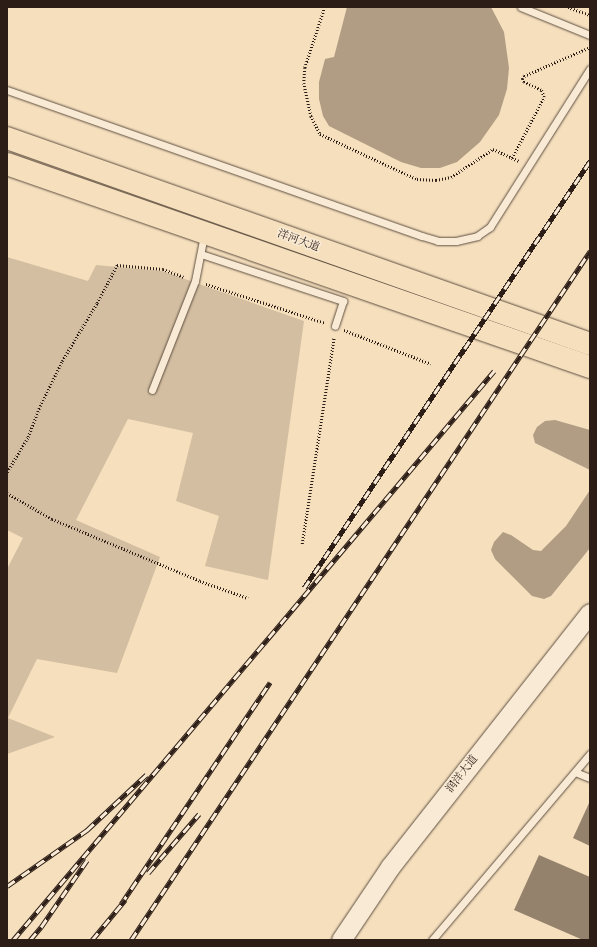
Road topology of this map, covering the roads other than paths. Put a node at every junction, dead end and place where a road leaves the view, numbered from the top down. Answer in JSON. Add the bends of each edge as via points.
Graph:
{"nodes":[{"id":1,"x":521,"y":7,"type":"edge"},
{"id":2,"x":590,"y":35,"type":"edge"},
{"id":3,"x":590,"y":69,"type":"edge"},
{"id":4,"x":7,"y":90,"type":"edge"},
{"id":5,"x":7,"y":138,"type":"edge"},
{"id":6,"x":7,"y":164,"type":"edge"},
{"id":7,"x":205,"y":232,"type":"junction"},
{"id":8,"x":201,"y":254,"type":"junction"},
{"id":9,"x":335,"y":326,"type":"road end"},
{"id":10,"x":590,"y":344,"type":"edge"},
{"id":11,"x":590,"y":367,"type":"edge"},
{"id":12,"x":152,"y":390,"type":"dead end"},
{"id":13,"x":590,"y":613,"type":"edge"},
{"id":14,"x":590,"y":754,"type":"edge"},
{"id":15,"x":575,"y":772,"type":"junction"},
{"id":16,"x":590,"y":778,"type":"edge"},
{"id":17,"x":341,"y":940,"type":"edge"},
{"id":18,"x":432,"y":940,"type":"edge"}],
"edges":[{"from":1,"to":2,"type":"lane"},
{"from":3,"to":4,"type":"lane","via":[[490,227],[477,236],[456,241],[438,241]]},
{"from":5,"to":10,"type":"main road","name":"洋河大道"},
{"from":6,"to":7,"type":"main road","name":"洋河大道"},
{"from":7,"to":8,"type":"lane"},
{"from":7,"to":11,"type":"main road","name":"洋河大道"},
{"from":8,"to":9,"type":"lane","via":[[343,301]]},
{"from":8,"to":12,"type":"lane","via":[[195,281]]},
{"from":13,"to":17,"type":"street","name":"润洋大道","via":[[390,866]]},
{"from":14,"to":15,"type":"lane"},
{"from":15,"to":16,"type":"lane"},
{"from":15,"to":18,"type":"lane"}]}
